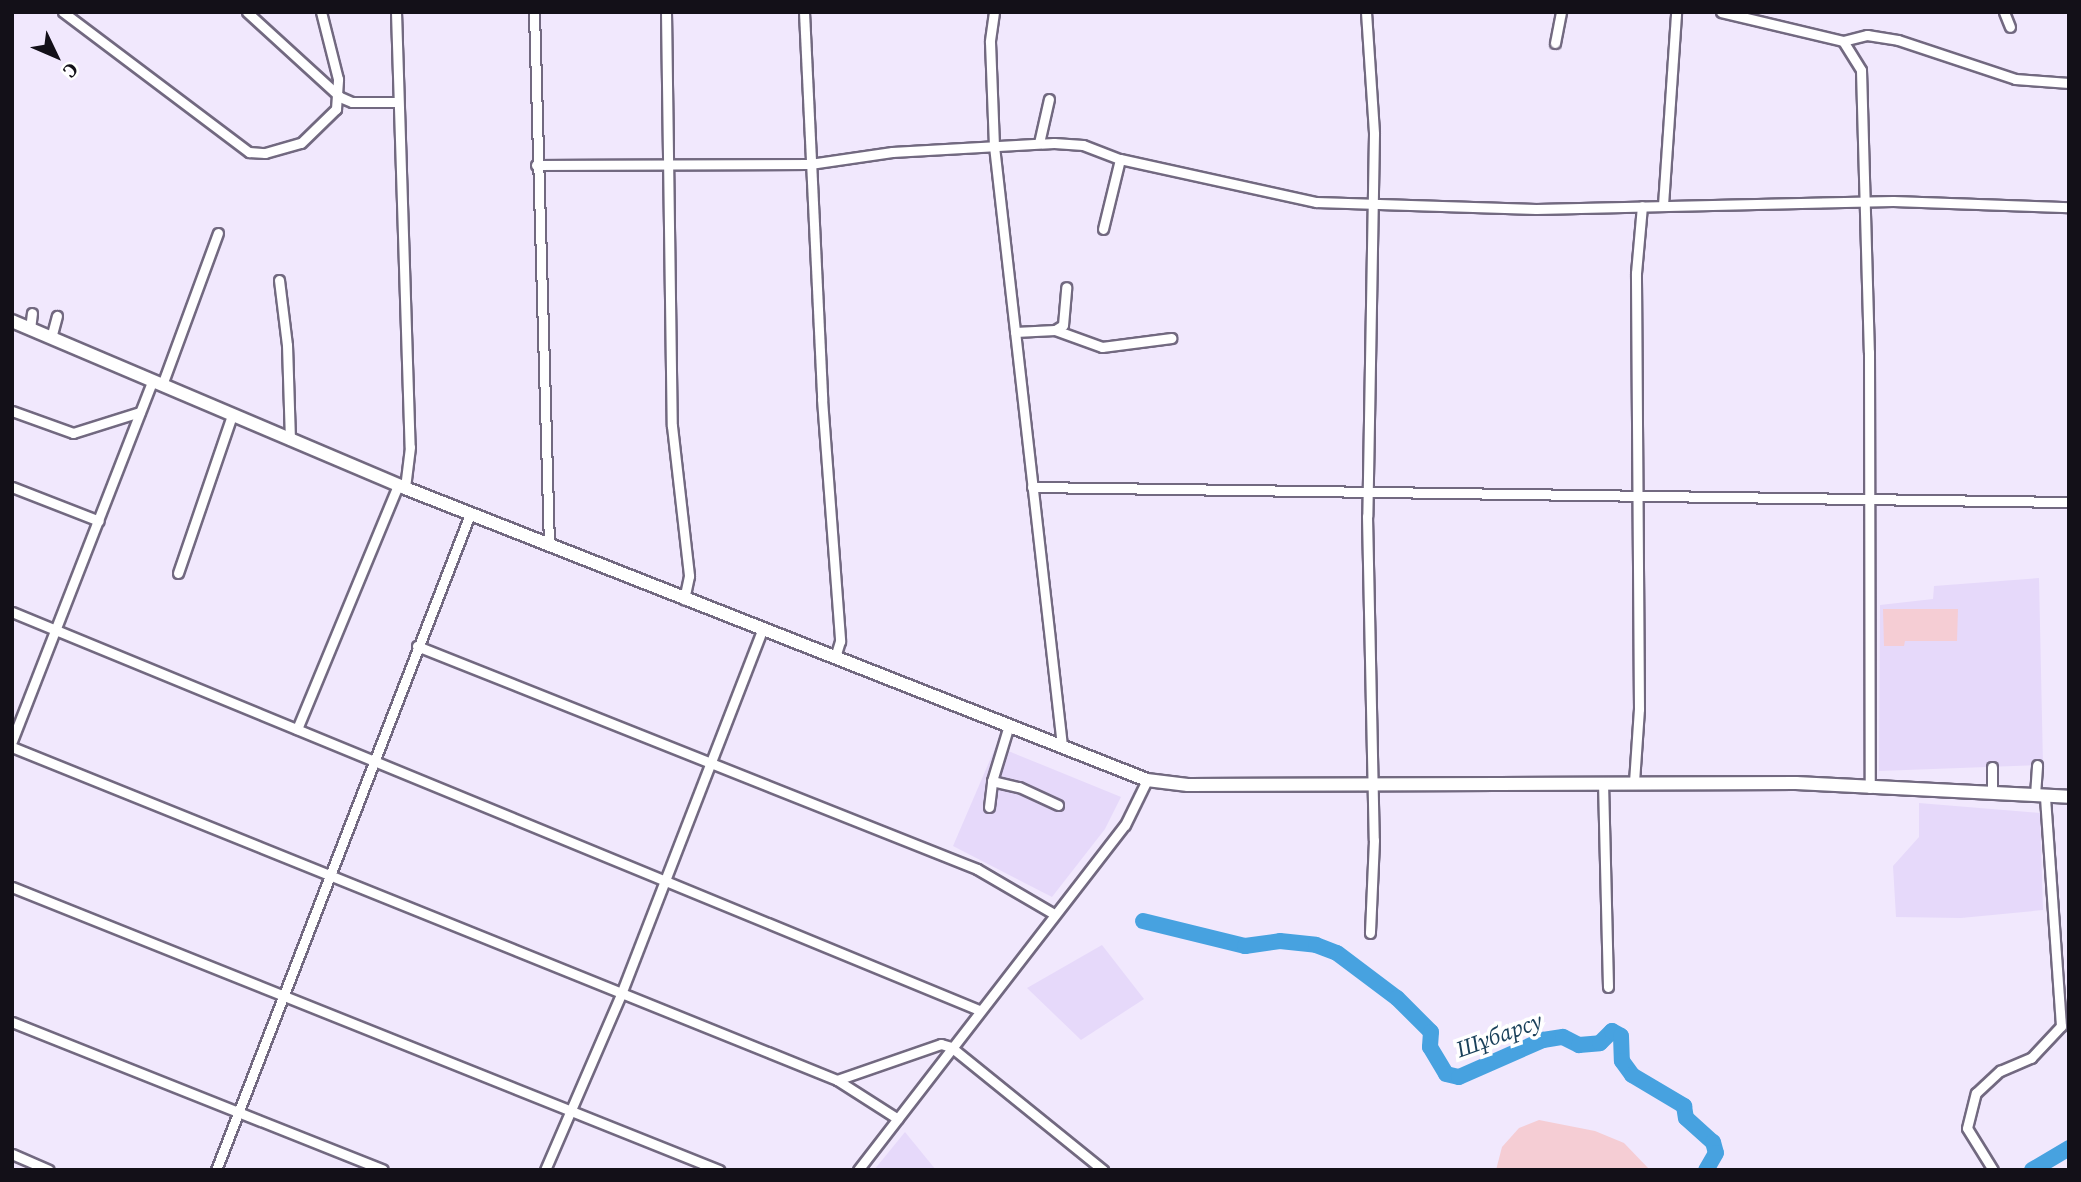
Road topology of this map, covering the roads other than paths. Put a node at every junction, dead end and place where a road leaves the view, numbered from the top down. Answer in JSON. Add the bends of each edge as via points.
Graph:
{"nodes":[{"id":1,"x":63,"y":12,"type":"edge"},
{"id":2,"x":247,"y":12,"type":"edge"},
{"id":3,"x":321,"y":12,"type":"edge"},
{"id":4,"x":396,"y":12,"type":"edge"},
{"id":5,"x":534,"y":12,"type":"edge"},
{"id":6,"x":666,"y":12,"type":"edge"},
{"id":7,"x":804,"y":12,"type":"edge"},
{"id":8,"x":994,"y":12,"type":"edge"},
{"id":9,"x":1366,"y":12,"type":"edge"},
{"id":10,"x":1562,"y":12,"type":"edge"},
{"id":11,"x":1676,"y":12,"type":"edge"},
{"id":12,"x":1721,"y":12,"type":"edge"},
{"id":13,"x":2004,"y":12,"type":"edge"},
{"id":14,"x":2010,"y":27,"type":"dead end"},
{"id":15,"x":1843,"y":41,"type":"junction"},
{"id":16,"x":1555,"y":43,"type":"dead end"},
{"id":17,"x":2069,"y":83,"type":"edge"},
{"id":18,"x":340,"y":97,"type":"junction"},
{"id":19,"x":1049,"y":99,"type":"dead end"},
{"id":20,"x":398,"y":102,"type":"junction"},
{"id":21,"x":1039,"y":144,"type":"junction"},
{"id":22,"x":994,"y":146,"type":"junction"},
{"id":23,"x":1120,"y":159,"type":"junction"},
{"id":24,"x":666,"y":163,"type":"junction"},
{"id":25,"x":810,"y":164,"type":"junction"},
{"id":26,"x":536,"y":165,"type":"junction"},
{"id":27,"x":1863,"y":202,"type":"junction"},
{"id":28,"x":1372,"y":204,"type":"junction"},
{"id":29,"x":1663,"y":205,"type":"junction"},
{"id":30,"x":1642,"y":206,"type":"junction"},
{"id":31,"x":2069,"y":207,"type":"edge"},
{"id":32,"x":1103,"y":229,"type":"dead end"},
{"id":33,"x":218,"y":233,"type":"dead end"},
{"id":34,"x":279,"y":280,"type":"dead end"},
{"id":35,"x":1066,"y":287,"type":"dead end"},
{"id":36,"x":32,"y":313,"type":"dead end"},
{"id":37,"x":57,"y":316,"type":"dead end"},
{"id":38,"x":12,"y":321,"type":"edge"},
{"id":39,"x":30,"y":329,"type":"junction"},
{"id":40,"x":1055,"y":330,"type":"junction"},
{"id":41,"x":1014,"y":332,"type":"junction"},
{"id":42,"x":51,"y":338,"type":"junction"},
{"id":43,"x":1171,"y":338,"type":"dead end"},
{"id":44,"x":157,"y":383,"type":"junction"},
{"id":45,"x":12,"y":411,"type":"edge"},
{"id":46,"x":140,"y":412,"type":"junction"},
{"id":47,"x":232,"y":415,"type":"junction"},
{"id":48,"x":290,"y":440,"type":"junction"},
{"id":49,"x":12,"y":487,"type":"edge"},
{"id":50,"x":401,"y":487,"type":"junction"},
{"id":51,"x":1032,"y":487,"type":"junction"},
{"id":52,"x":1369,"y":494,"type":"junction"},
{"id":53,"x":1639,"y":496,"type":"junction"},
{"id":54,"x":1868,"y":500,"type":"junction"},
{"id":55,"x":2069,"y":502,"type":"edge"},
{"id":56,"x":470,"y":514,"type":"junction"},
{"id":57,"x":99,"y":521,"type":"junction"},
{"id":58,"x":549,"y":546,"type":"junction"},
{"id":59,"x":178,"y":573,"type":"dead end"},
{"id":60,"x":684,"y":599,"type":"junction"},
{"id":61,"x":12,"y":612,"type":"edge"},
{"id":62,"x":58,"y":630,"type":"junction"},
{"id":63,"x":762,"y":630,"type":"junction"},
{"id":64,"x":417,"y":646,"type":"junction"},
{"id":65,"x":835,"y":657,"type":"junction"},
{"id":66,"x":1009,"y":725,"type":"junction"},
{"id":67,"x":297,"y":730,"type":"junction"},
{"id":68,"x":12,"y":741,"type":"edge"},
{"id":69,"x":1062,"y":746,"type":"junction"},
{"id":70,"x":12,"y":747,"type":"edge"},
{"id":71,"x":373,"y":759,"type":"junction"},
{"id":72,"x":710,"y":764,"type":"junction"},
{"id":73,"x":2038,"y":765,"type":"dead end"},
{"id":74,"x":1992,"y":766,"type":"dead end"},
{"id":75,"x":1146,"y":780,"type":"junction"},
{"id":76,"x":992,"y":781,"type":"junction"},
{"id":77,"x":1604,"y":782,"type":"junction"},
{"id":78,"x":1634,"y":782,"type":"junction"},
{"id":79,"x":1371,"y":783,"type":"junction"},
{"id":80,"x":1870,"y":788,"type":"junction"},
{"id":81,"x":1992,"y":793,"type":"junction"},
{"id":82,"x":2040,"y":795,"type":"junction"},
{"id":83,"x":2069,"y":797,"type":"edge"},
{"id":84,"x":1058,"y":805,"type":"dead end"},
{"id":85,"x":989,"y":807,"type":"dead end"},
{"id":86,"x":328,"y":877,"type":"junction"},
{"id":87,"x":663,"y":878,"type":"junction"},
{"id":88,"x":12,"y":887,"type":"edge"},
{"id":89,"x":1054,"y":914,"type":"junction"},
{"id":90,"x":1370,"y":933,"type":"dead end"},
{"id":91,"x":1608,"y":987,"type":"dead end"},
{"id":92,"x":621,"y":994,"type":"junction"},
{"id":93,"x":281,"y":998,"type":"junction"},
{"id":94,"x":979,"y":1010,"type":"junction"},
{"id":95,"x":2065,"y":1017,"type":"edge"},
{"id":96,"x":12,"y":1022,"type":"edge"},
{"id":97,"x":951,"y":1047,"type":"junction"},
{"id":98,"x":837,"y":1080,"type":"junction"},
{"id":99,"x":569,"y":1111,"type":"junction"},
{"id":100,"x":237,"y":1113,"type":"junction"},
{"id":101,"x":898,"y":1119,"type":"junction"},
{"id":102,"x":12,"y":1154,"type":"edge"},
{"id":103,"x":49,"y":1170,"type":"edge"},
{"id":104,"x":216,"y":1170,"type":"edge"},
{"id":105,"x":383,"y":1170,"type":"edge"},
{"id":106,"x":545,"y":1170,"type":"edge"},
{"id":107,"x":719,"y":1170,"type":"edge"},
{"id":108,"x":859,"y":1170,"type":"edge"},
{"id":109,"x":1102,"y":1170,"type":"edge"},
{"id":110,"x":1993,"y":1170,"type":"edge"}],
"edges":[{"from":1,"to":18,"type":"street","via":[[249,152],[265,153],[301,143],[328,121]]},
{"from":2,"to":18,"type":"street"},
{"from":3,"to":18,"type":"street"},
{"from":4,"to":20,"type":"street"},
{"from":5,"to":26,"type":"street"},
{"from":6,"to":24,"type":"street"},
{"from":7,"to":25,"type":"street"},
{"from":8,"to":22,"type":"street","via":[[990,55]]},
{"from":9,"to":28,"type":"street","via":[[1374,134]]},
{"from":10,"to":16,"type":"street"},
{"from":11,"to":29,"type":"street"},
{"from":12,"to":15,"type":"street"},
{"from":13,"to":14,"type":"street"},
{"from":15,"to":17,"type":"street","via":[[1867,34],[2015,79]]},
{"from":15,"to":27,"type":"street","via":[[1854,54],[1864,91]]},
{"from":18,"to":20,"type":"street","via":[[352,103]]},
{"from":19,"to":21,"type":"street"},
{"from":20,"to":50,"type":"street","via":[[410,447]]},
{"from":21,"to":22,"type":"street"},
{"from":21,"to":23,"type":"street","via":[[1083,145]]},
{"from":22,"to":25,"type":"street","via":[[892,152]]},
{"from":22,"to":41,"type":"street"},
{"from":23,"to":28,"type":"street","via":[[1282,197]]},
{"from":23,"to":32,"type":"street"},
{"from":24,"to":25,"type":"street"},
{"from":24,"to":26,"type":"street"},
{"from":24,"to":60,"type":"street","via":[[673,458],[689,576]]},
{"from":25,"to":65,"type":"street","via":[[840,641]]},
{"from":26,"to":58,"type":"street"},
{"from":27,"to":29,"type":"street"},
{"from":27,"to":31,"type":"street"},
{"from":27,"to":54,"type":"street"},
{"from":28,"to":30,"type":"street","via":[[1536,209]]},
{"from":28,"to":52,"type":"street"},
{"from":29,"to":30,"type":"street"},
{"from":30,"to":53,"type":"street","via":[[1636,273]]},
{"from":33,"to":44,"type":"street"},
{"from":34,"to":48,"type":"street","via":[[287,345]]},
{"from":35,"to":40,"type":"street","via":[[1065,319]]},
{"from":36,"to":39,"type":"street"},
{"from":37,"to":42,"type":"street"},
{"from":38,"to":39,"type":"street"},
{"from":39,"to":42,"type":"street"},
{"from":40,"to":41,"type":"street"},
{"from":40,"to":43,"type":"street","via":[[1102,346]]},
{"from":41,"to":51,"type":"street"},
{"from":42,"to":44,"type":"street"},
{"from":44,"to":46,"type":"street"},
{"from":44,"to":47,"type":"street"},
{"from":45,"to":46,"type":"street","via":[[73,433]]},
{"from":46,"to":57,"type":"street"},
{"from":47,"to":48,"type":"street"},
{"from":47,"to":59,"type":"street"},
{"from":48,"to":50,"type":"street"},
{"from":49,"to":57,"type":"street"},
{"from":50,"to":56,"type":"street"},
{"from":50,"to":67,"type":"street"},
{"from":51,"to":52,"type":"street"},
{"from":51,"to":69,"type":"street"},
{"from":52,"to":53,"type":"street"},
{"from":52,"to":79,"type":"street"},
{"from":53,"to":54,"type":"street"},
{"from":53,"to":78,"type":"street","via":[[1639,709]]},
{"from":54,"to":55,"type":"street"},
{"from":54,"to":80,"type":"street"},
{"from":56,"to":58,"type":"street"},
{"from":56,"to":64,"type":"street"},
{"from":57,"to":62,"type":"street"},
{"from":58,"to":60,"type":"street"},
{"from":60,"to":63,"type":"street"},
{"from":61,"to":62,"type":"street"},
{"from":62,"to":67,"type":"street"},
{"from":62,"to":68,"type":"street"},
{"from":63,"to":65,"type":"street"},
{"from":63,"to":72,"type":"street"},
{"from":64,"to":71,"type":"street"},
{"from":64,"to":72,"type":"street"},
{"from":65,"to":66,"type":"street"},
{"from":66,"to":69,"type":"street"},
{"from":66,"to":76,"type":"street"},
{"from":67,"to":71,"type":"street"},
{"from":69,"to":75,"type":"street"},
{"from":70,"to":86,"type":"street"},
{"from":71,"to":86,"type":"street"},
{"from":71,"to":87,"type":"street"},
{"from":72,"to":87,"type":"street"},
{"from":72,"to":89,"type":"street","via":[[977,869]]},
{"from":73,"to":82,"type":"street"},
{"from":74,"to":81,"type":"street"},
{"from":75,"to":79,"type":"street","via":[[1188,785]]},
{"from":75,"to":89,"type":"street","via":[[1125,825]]},
{"from":76,"to":84,"type":"street","via":[[1019,787]]},
{"from":76,"to":85,"type":"street"},
{"from":77,"to":78,"type":"street"},
{"from":77,"to":79,"type":"street"},
{"from":77,"to":91,"type":"street"},
{"from":78,"to":80,"type":"street"},
{"from":79,"to":90,"type":"street"},
{"from":80,"to":81,"type":"street"},
{"from":81,"to":82,"type":"street"},
{"from":82,"to":83,"type":"street"},
{"from":82,"to":95,"type":"street"},
{"from":86,"to":92,"type":"street"},
{"from":86,"to":93,"type":"street"},
{"from":87,"to":92,"type":"street"},
{"from":87,"to":94,"type":"street"},
{"from":88,"to":93,"type":"street"},
{"from":89,"to":94,"type":"street"},
{"from":92,"to":98,"type":"street"},
{"from":92,"to":99,"type":"street"},
{"from":93,"to":99,"type":"street"},
{"from":93,"to":100,"type":"street"},
{"from":94,"to":97,"type":"street"},
{"from":95,"to":110,"type":"street","via":[[2050,1041],[2031,1058],[1993,1075],[1976,1093],[1967,1128]]},
{"from":96,"to":100,"type":"street"},
{"from":97,"to":98,"type":"street","via":[[941,1044]]},
{"from":97,"to":101,"type":"street"},
{"from":97,"to":109,"type":"street"},
{"from":98,"to":101,"type":"street"},
{"from":99,"to":106,"type":"street"},
{"from":99,"to":107,"type":"street"},
{"from":100,"to":104,"type":"street"},
{"from":100,"to":105,"type":"street"},
{"from":101,"to":108,"type":"street"},
{"from":102,"to":103,"type":"street"}]}
